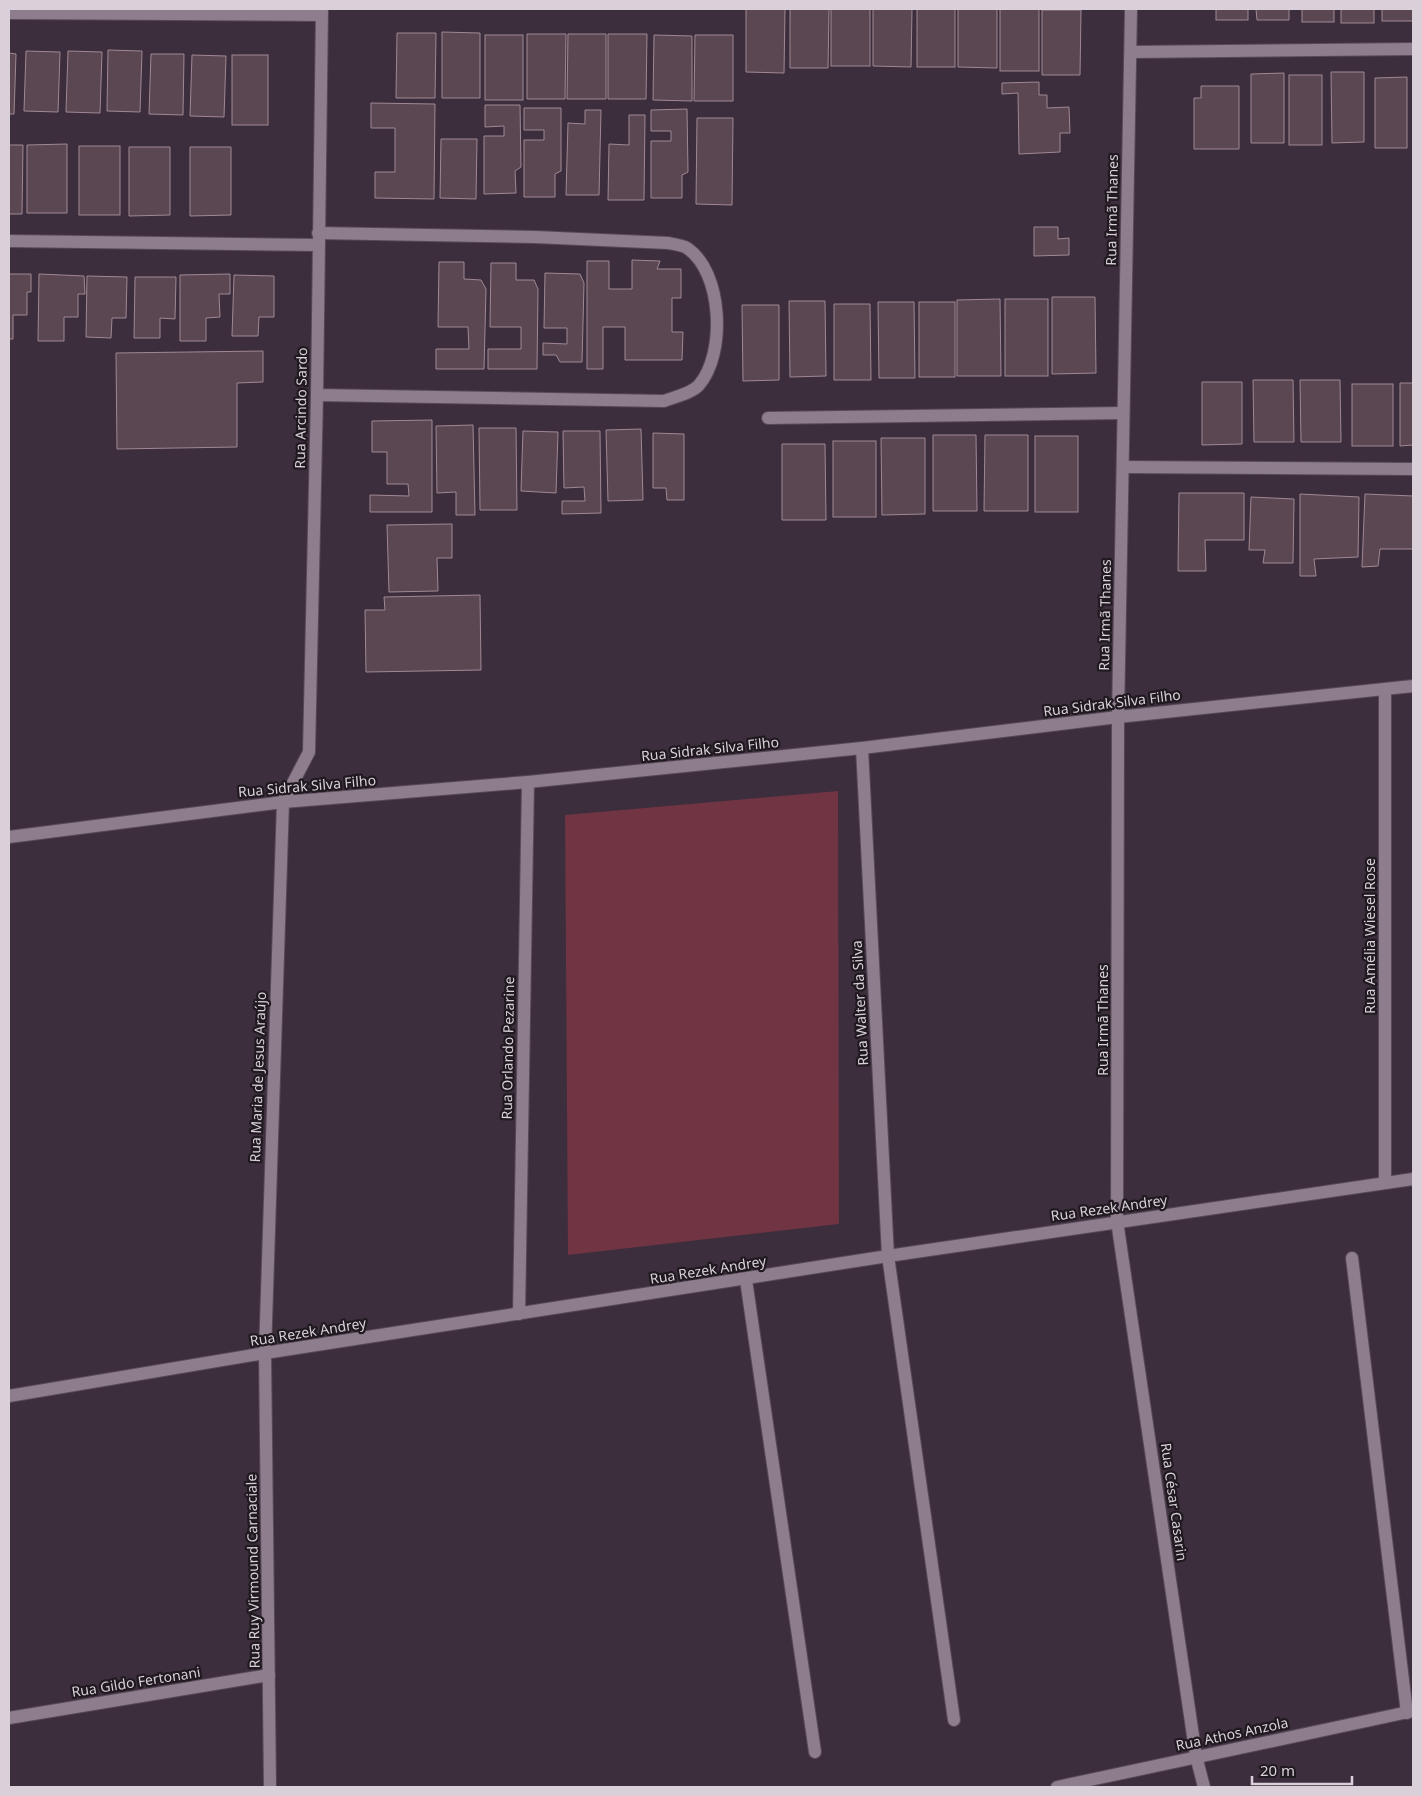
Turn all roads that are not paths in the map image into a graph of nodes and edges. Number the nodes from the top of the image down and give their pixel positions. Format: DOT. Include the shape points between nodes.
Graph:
graph roads {
  1 [pos="1131,9"];
  2 [pos="40,11"];
  3 [pos="322,12"];
  4 [pos="9,13"];
  5 [pos="1413,49"];
  6 [pos="1131,52"];
  7 [pos="318,239"];
  8 [pos="9,241"];
  9 [pos="317,394"];
  10 [pos="1123,413"];
  11 [pos="768,418"];
  12 [pos="1123,467"];
  13 [pos="1413,469"];
  14 [pos="1413,686"];
  15 [pos="1385,689"];
  16 [pos="1118,717"];
  17 [pos="862,748"];
  18 [pos="528,782"];
  19 [pos="283,802"];
  20 [pos="9,837"];
  21 [pos="1413,1179"];
  22 [pos="1385,1183"];
  23 [pos="1117,1221"];
  24 [pos="888,1256"];
  25 [pos="1352,1258"];
  26 [pos="746,1280"];
  27 [pos="519,1314"];
  28 [pos="265,1353"];
  29 [pos="9,1396"];
  30 [pos="269,1675"];
  31 [pos="1410,1712"];
  32 [pos="9,1718"];
  33 [pos="954,1720"];
  34 [pos="815,1752"];
  35 [pos="1196,1756"];
  36 [pos="270,1787"];
  37 [pos="1058,1787"];
  38 [pos="1204,1787"];
  1 -- 6 [label="street, Rua Irmã Thanes"];
  2 -- 3 [label="street"];
  2 -- 4 [label="street"];
  3 -- 7 [label="street, Rua Arcindo Sardo"];
  5 -- 6 [label="street"];
  6 -- 10 [label="street, Rua Irmã Thanes"];
  7 -- 8 [label="street"];
  7 -- 9 [label="street, Rua Arcindo Sardo"];
  7 -- 9 [label="street" via="535,237 668,243 686,248 704,267 716,302 715,344 708,370 698,386 664,401"];
  9 -- 19 [label="street, Rua Arcindo Sardo" via="309,752"];
  10 -- 11 [label="street"];
  10 -- 12 [label="street, Rua Irmã Thanes"];
  12 -- 13 [label="street"];
  12 -- 16 [label="street, Rua Irmã Thanes"];
  14 -- 15 [label="street, Rua Sidrak Silva Filho"];
  15 -- 16 [label="street, Rua Sidrak Silva Filho"];
  15 -- 22 [label="street, Rua Amélia Wiesel Rose"];
  16 -- 17 [label="street, Rua Sidrak Silva Filho"];
  16 -- 23 [label="street, Rua Irmã Thanes"];
  17 -- 18 [label="street, Rua Sidrak Silva Filho"];
  17 -- 24 [label="street, Rua Walter da Silva"];
  18 -- 19 [label="street, Rua Sidrak Silva Filho"];
  18 -- 27 [label="street, Rua Orlando Pezarine"];
  19 -- 20 [label="street, Rua Sidrak Silva Filho"];
  19 -- 28 [label="street, Rua Maria de Jesus Araújo"];
  21 -- 22 [label="street, Rua Rezek Andrey"];
  22 -- 23 [label="street, Rua Rezek Andrey"];
  23 -- 24 [label="street, Rua Rezek Andrey"];
  23 -- 35 [label="street, Rua César Casarin"];
  24 -- 26 [label="street, Rua Rezek Andrey"];
  24 -- 33 [label="street, Rua Walter da Silva"];
  25 -- 31 [label="street"];
  26 -- 27 [label="street, Rua Rezek Andrey"];
  26 -- 34 [label="street"];
  27 -- 28 [label="street, Rua Rezek Andrey"];
  28 -- 29 [label="street, Rua Rezek Andrey"];
  28 -- 30 [label="street, Rua Ruy Virmound Carnaciale"];
  30 -- 32 [label="street, Rua Gildo Fertonani"];
  30 -- 36 [label="street, Rua Ruy Virmound Carnaciale"];
  31 -- 35 [label="street, Rua Athos Anzola"];
  35 -- 37 [label="street, Rua Athos Anzola"];
  35 -- 38 [label="street, Rua César Casarin"];
}
